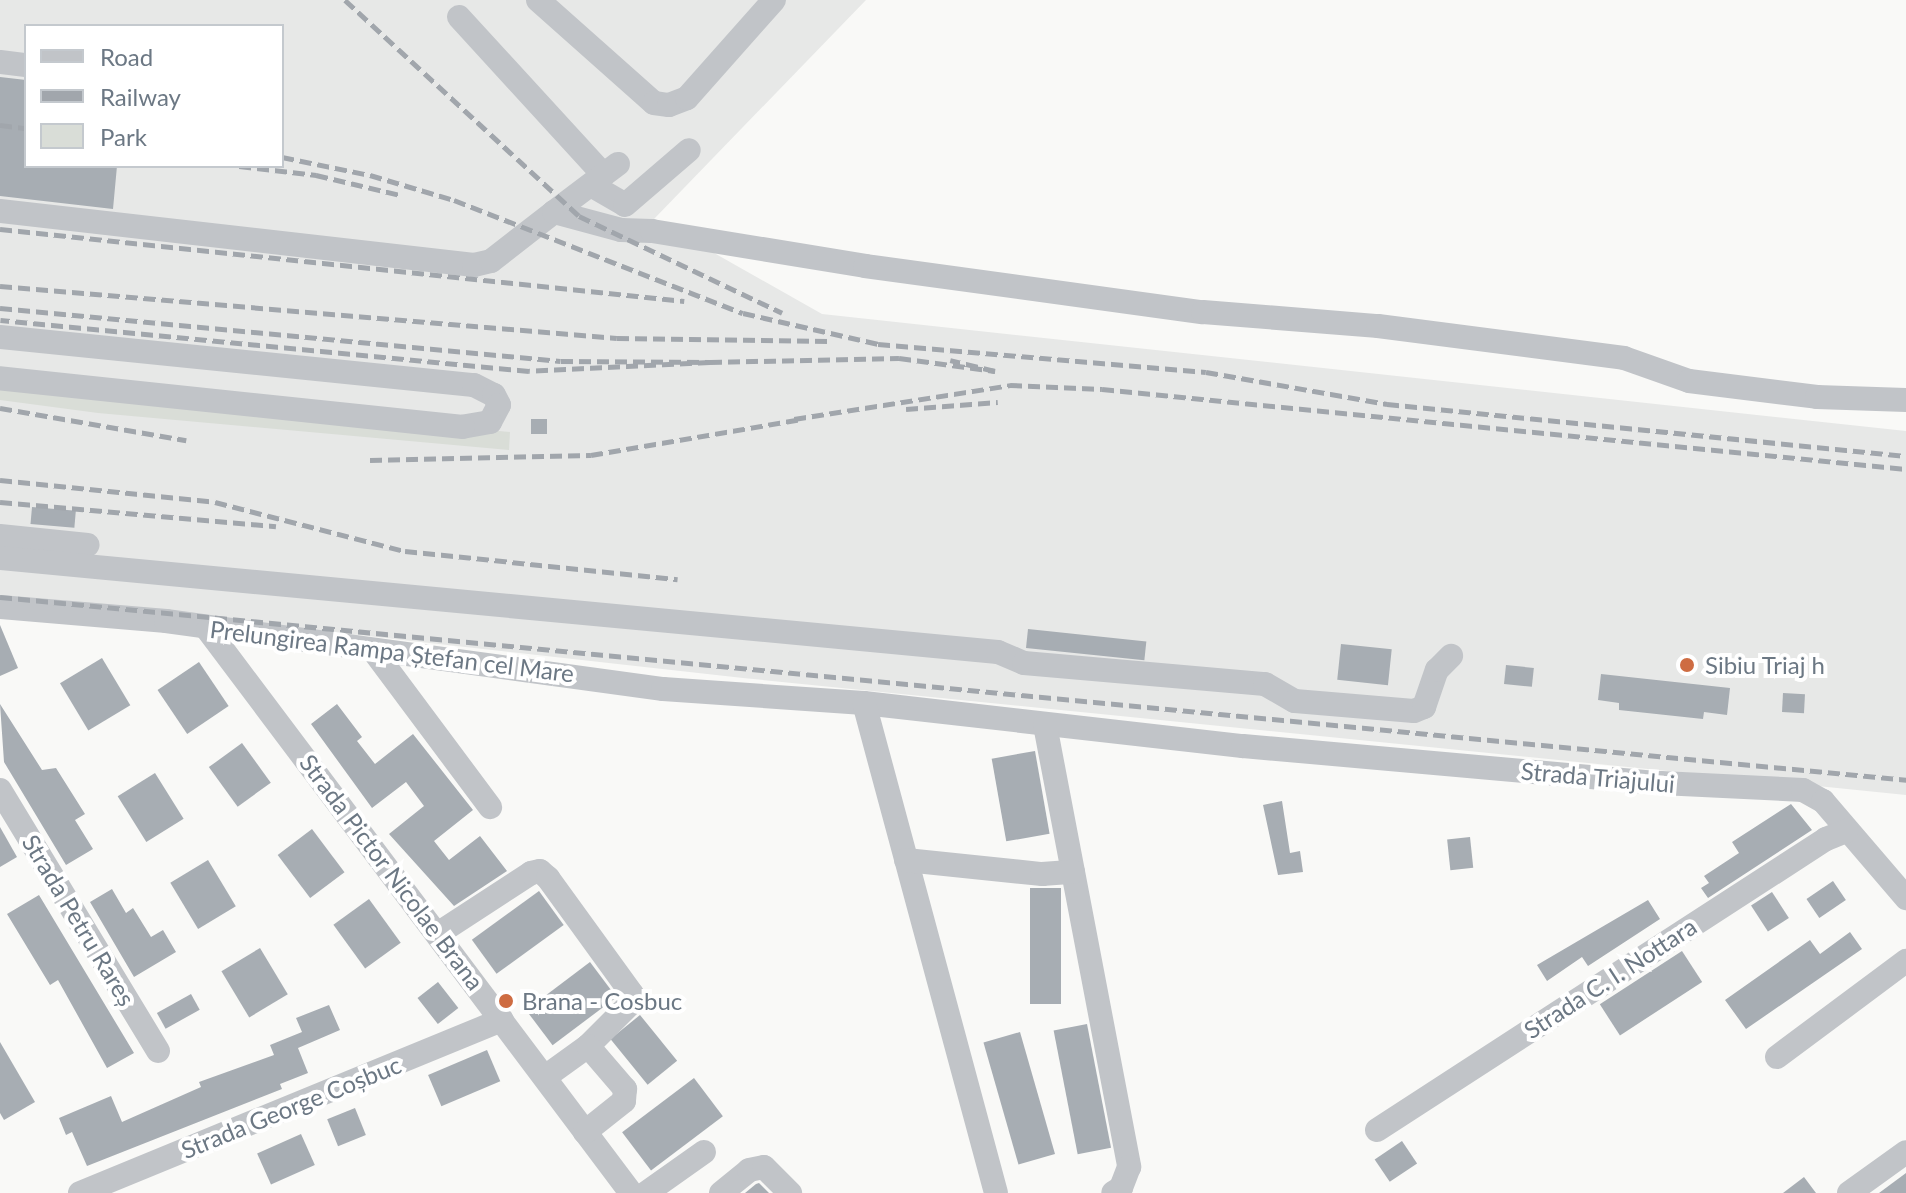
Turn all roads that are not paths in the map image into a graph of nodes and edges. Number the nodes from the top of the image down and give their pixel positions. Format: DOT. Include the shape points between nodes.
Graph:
graph roads {
  1 [pos="538,0"];
  2 [pos="774,0"];
  3 [pos="459,17"];
  4 [pos="0,62"];
  5 [pos="24,65"];
  6 [pos="689,150"];
  7 [pos="604,175"];
  8 [pos="0,211"];
  9 [pos="554,212"];
  10 [pos="0,337"];
  11 [pos="0,378"];
  12 [pos="1906,400"];
  13 [pos="0,536"];
  14 [pos="88,545"];
  15 [pos="0,558"];
  16 [pos="0,607"];
  17 [pos="208,630"];
  18 [pos="373,650"];
  19 [pos="1451,656"];
  20 [pos="864,703"];
  21 [pos="1045,725"];
  22 [pos="0,790"];
  23 [pos="490,807"];
  24 [pos="1846,831"];
  25 [pos="906,860"];
  26 [pos="1073,872"];
  27 [pos="1906,898"];
  28 [pos="439,933"];
  29 [pos="1906,961"];
  30 [pos="502,1020"];
  31 [pos="588,1046"];
  32 [pos="158,1051"];
  33 [pos="1777,1057"];
  34 [pos="545,1077"];
  35 [pos="1377,1130"];
  36 [pos="585,1132"];
  37 [pos="704,1152"];
  38 [pos="1906,1152"];
  39 [pos="80,1193"];
  40 [pos="631,1193"];
  41 [pos="646,1193"];
  42 [pos="721,1193"];
  43 [pos="790,1193"];
  44 [pos="996,1193"];
  45 [pos="1113,1193"];
  46 [pos="1849,1193"];
  1 -- 2 [label="street" via="654,103 669,105 687,98"];
  3 -- 7 [label="street"];
  4 -- 5 [label="street"];
  6 -- 7 [label="street" via="625,205"];
  7 -- 9 [label="street"];
  8 -- 9 [label="street" via="474,265 491,261"];
  9 -- 12 [label="street" via="621,230 865,266 1203,312 1378,326 1624,358 1689,381 1817,397"];
  10 -- 11 [label="street" via="474,385 494,395 499,405 490,422 463,427"];
  13 -- 14 [label="street"];
  15 -- 19 [label="street" via="998,652 1024,663 1265,684 1295,701 1414,711 1424,707 1437,670"];
  16 -- 17 [label="street, Prelungirea Rampa Ștefan cel Mare" via="166,621"];
  17 -- 18 [label="street, Prelungirea Rampa Ștefan cel Mare"];
  17 -- 28 [label="street, Strada Pictor Nicolae Brana"];
  18 -- 20 [label="street, Prelungirea Rampa Ștefan cel Mare" via="663,689"];
  18 -- 23 [label="street"];
  20 -- 21 [label="street, Prelungirea Rampa Ștefan cel Mare"];
  20 -- 25 [label="street"];
  21 -- 24 [label="street, Strada Triajului" via="1661,783 1803,790 1823,801"];
  21 -- 26 [label="street"];
  22 -- 32 [label="street, Strada Petru Rareș"];
  24 -- 27 [label="street, Strada Triajului"];
  24 -- 35 [label="street, Strada C. I. Nottara" via="1826,839"];
  25 -- 26 [label="street" via="1042,874"];
  25 -- 44 [label="street"];
  26 -- 45 [label="street" via="1129,1167 1121,1188"];
  28 -- 30 [label="street, Strada Pictor Nicolae Brana"];
  28 -- 31 [label="street" via="540,871 632,994 629,1005"];
  29 -- 33 [label="street"];
  30 -- 34 [label="street, Strada Pictor Nicolae Brana"];
  30 -- 39 [label="street, Strada George Coșbuc"];
  31 -- 34 [label="street"];
  31 -- 36 [label="street" via="626,1095"];
  34 -- 36 [label="street, Strada Pictor Nicolae Brana"];
  36 -- 40 [label="street, Strada Pictor Nicolae Brana"];
  37 -- 41 [label="street"];
  38 -- 46 [label="street"];
  42 -- 43 [label="street" via="749,1170 764,1167"];
}
